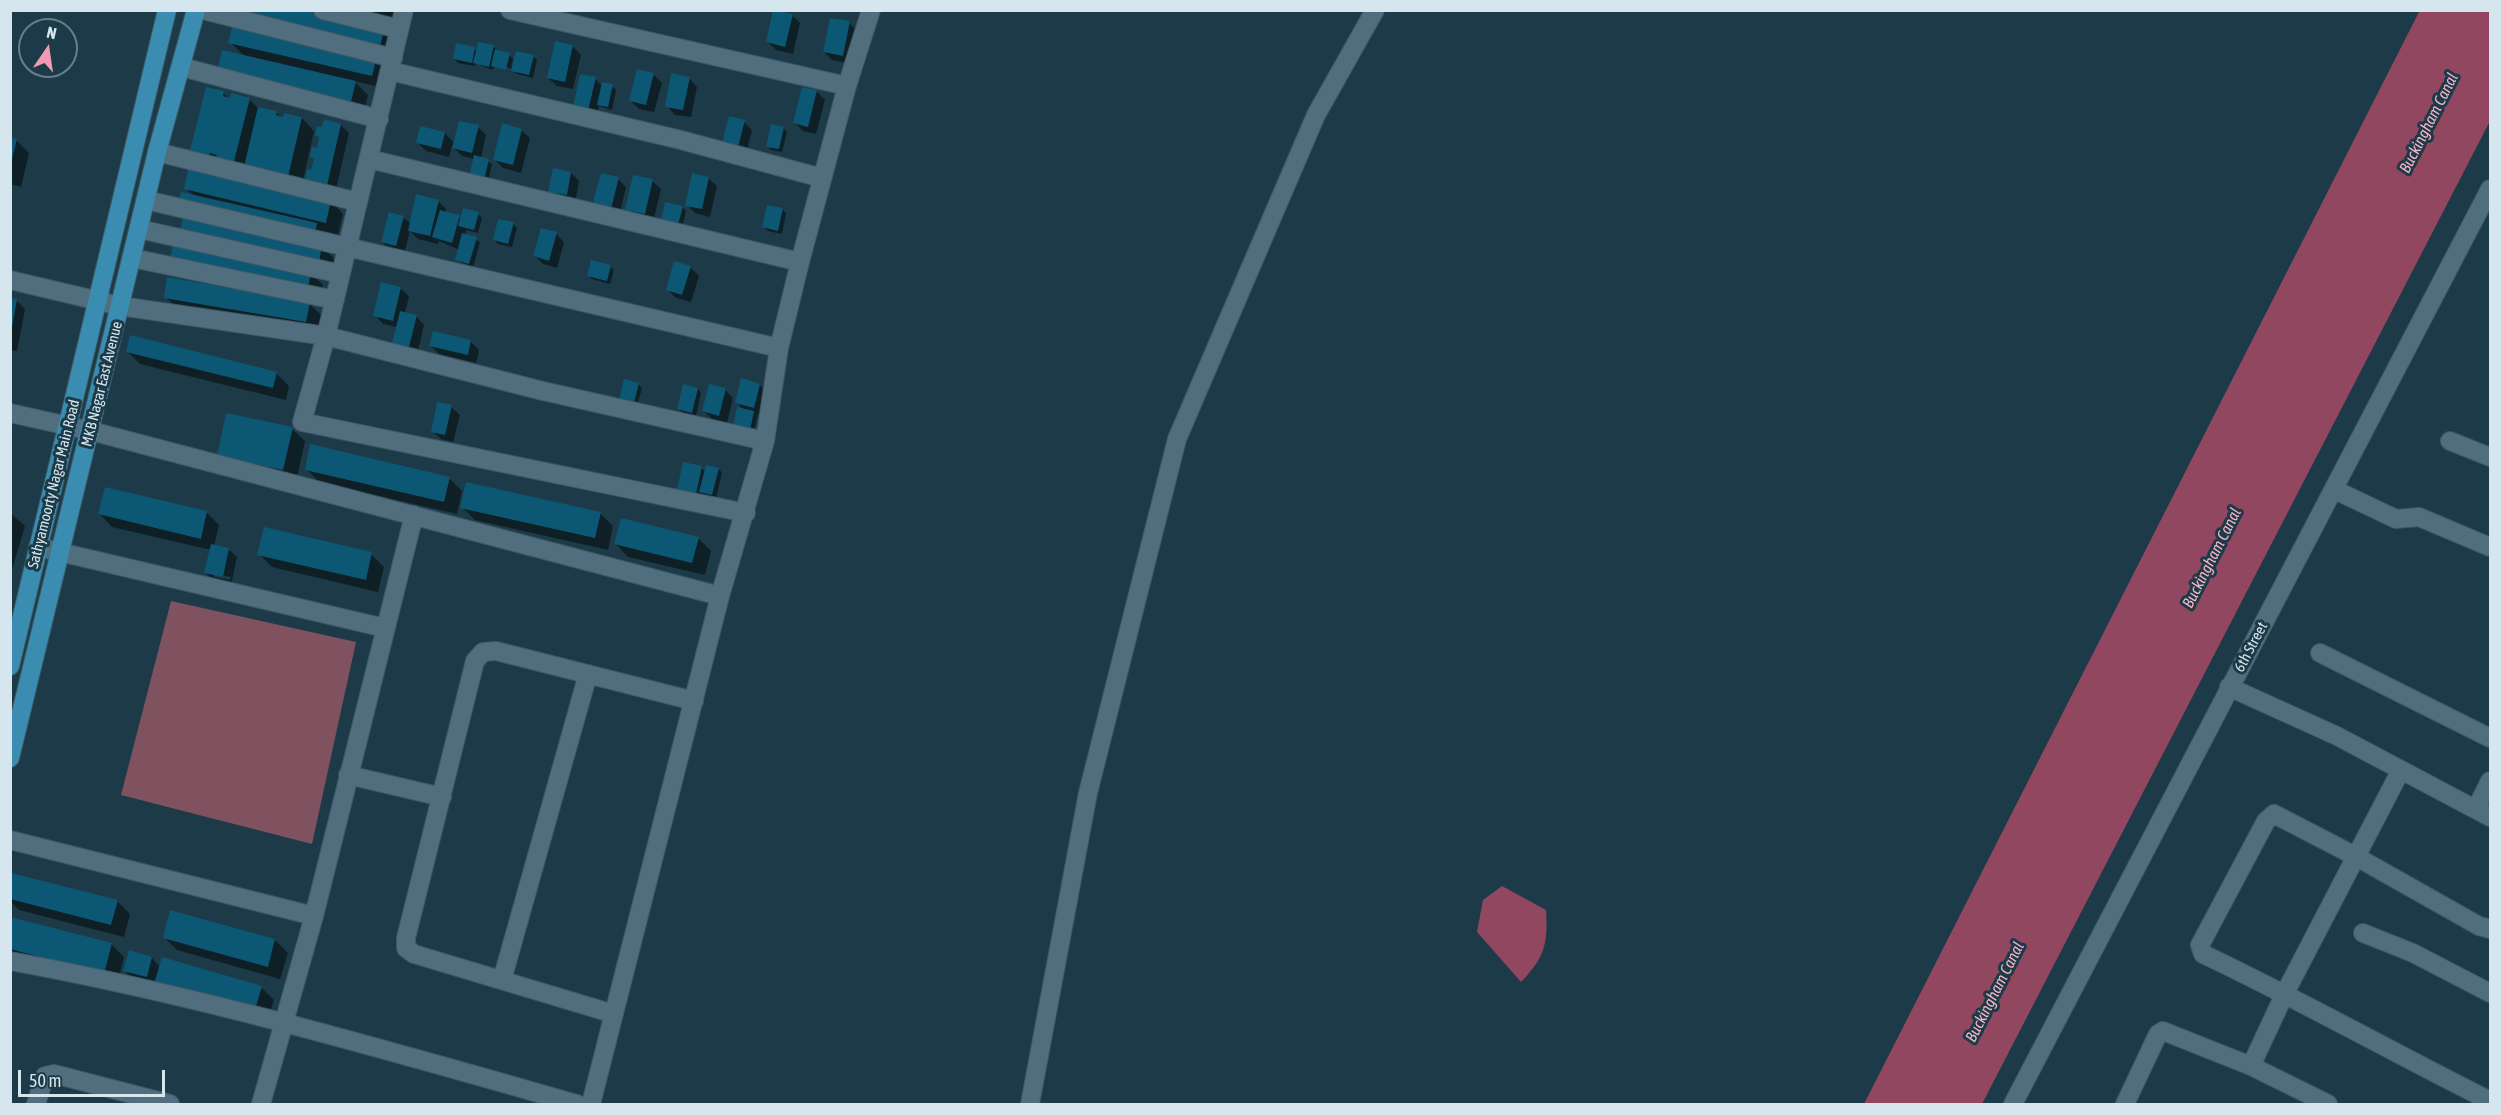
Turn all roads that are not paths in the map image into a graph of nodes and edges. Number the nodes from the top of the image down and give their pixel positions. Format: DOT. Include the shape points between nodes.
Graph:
graph roads {
  1 [pos="167,10"];
  2 [pos="196,10"];
  3 [pos="203,10"];
  4 [pos="323,10"];
  5 [pos="404,10"];
  6 [pos="510,10"];
  7 [pos="871,10"];
  8 [pos="1375,10"];
  9 [pos="399,29"];
  10 [pos="392,64"];
  11 [pos="182,67"];
  12 [pos="847,86"];
  13 [pos="379,119"];
  14 [pos="157,152"];
  15 [pos="369,159"];
  16 [pos="822,178"];
  17 [pos="2490,189"];
  18 [pos="146,200"];
  19 [pos="358,202"];
  20 [pos="139,229"];
  21 [pos="348,246"];
  22 [pos="132,258"];
  23 [pos="800,262"];
  24 [pos="341,274"];
  25 [pos="10,280"];
  26 [pos="335,300"];
  27 [pos="98,302"];
  28 [pos="120,306"];
  29 [pos="326,336"];
  30 [pos="779,348"];
  31 [pos="10,413"];
  32 [pos="68,426"];
  33 [pos="91,431"];
  34 [pos="765,441"];
  35 [pos="2450,441"];
  36 [pos="2490,457"];
  37 [pos="2335,490"];
  38 [pos="746,513"];
  39 [pos="414,515"];
  40 [pos="38,547"];
  41 [pos="2490,547"];
  42 [pos="58,553"];
  43 [pos="720,596"];
  44 [pos="385,628"];
  45 [pos="2319,653"];
  46 [pos="11,660"];
  47 [pos="588,674"];
  48 [pos="2229,687"];
  49 [pos="694,701"];
  50 [pos="2490,738"];
  51 [pos="10,758"];
  52 [pos="2401,770"];
  53 [pos="348,775"];
  54 [pos="2490,781"];
  55 [pos="442,797"];
  56 [pos="2483,813"];
  57 [pos="10,840"];
  58 [pos="2355,856"];
  59 [pos="314,916"];
  60 [pos="2490,929"];
  61 [pos="2362,933"];
  62 [pos="10,961"];
  63 [pos="502,980"];
  64 [pos="2285,993"];
  65 [pos="2490,993"];
  66 [pos="614,1014"];
  67 [pos="282,1024"];
  68 [pos="2251,1066"];
  69 [pos="2490,1101"];
  70 [pos="36,1104"];
  71 [pos="170,1104"];
  72 [pos="261,1104"];
  73 [pos="577,1104"];
  74 [pos="591,1104"];
  75 [pos="1030,1104"];
  76 [pos="2013,1104"];
  77 [pos="2127,1104"];
  78 [pos="2328,1104"];
  1 -- 27 [label="main road, MKB Nagar East Avenue"];
  2 -- 11 [label="main road, MKB Nagar East Avenue"];
  3 -- 10 [label="street"];
  4 -- 9 [label="street"];
  5 -- 9 [label="street"];
  6 -- 12 [label="street"];
  7 -- 12 [label="street"];
  8 -- 75 [label="street" via="1316,115 1177,439 1088,794"];
  9 -- 10 [label="street"];
  10 -- 13 [label="street"];
  10 -- 16 [label="street"];
  11 -- 13 [label="street"];
  11 -- 14 [label="main road, MKB Nagar East Avenue"];
  12 -- 16 [label="street"];
  13 -- 15 [label="street"];
  14 -- 18 [label="main road, MKB Nagar East Avenue"];
  14 -- 19 [label="street"];
  15 -- 19 [label="street"];
  15 -- 23 [label="street"];
  16 -- 23 [label="street"];
  17 -- 37 [label="street, 6th Street"];
  18 -- 20 [label="main road, MKB Nagar East Avenue"];
  18 -- 21 [label="street"];
  19 -- 21 [label="street"];
  20 -- 22 [label="main road, MKB Nagar East Avenue"];
  20 -- 24 [label="street"];
  21 -- 24 [label="street"];
  21 -- 30 [label="street"];
  22 -- 26 [label="street"];
  22 -- 28 [label="main road, MKB Nagar East Avenue"];
  23 -- 30 [label="street"];
  24 -- 26 [label="street"];
  25 -- 27 [label="street"];
  26 -- 29 [label="street"];
  27 -- 28 [label="street"];
  27 -- 32 [label="main road, Sathyamoorty Nagar Main Road"];
  28 -- 29 [label="street"];
  28 -- 33 [label="main road, MKB Nagar East Avenue"];
  29 -- 34 [label="street" via="543,392"];
  29 -- 38 [label="street" via="302,422"];
  30 -- 34 [label="street"];
  31 -- 32 [label="street"];
  32 -- 33 [label="street"];
  32 -- 40 [label="main road, Sathyamoorty Nagar Main Road"];
  33 -- 39 [label="street"];
  33 -- 42 [label="main road, MKB Nagar East Avenue"];
  34 -- 38 [label="street"];
  35 -- 36 [label="street"];
  37 -- 41 [label="street" via="2396,519 2419,517"];
  37 -- 48 [label="street, 6th Street"];
  38 -- 43 [label="street"];
  39 -- 43 [label="street"];
  39 -- 44 [label="street"];
  40 -- 42 [label="street"];
  40 -- 46 [label="main road, Sathyamoorty Nagar Main Road"];
  42 -- 44 [label="street"];
  42 -- 51 [label="main road, MKB Nagar East Avenue"];
  43 -- 49 [label="street"];
  44 -- 53 [label="street"];
  45 -- 50 [label="street"];
  47 -- 49 [label="street"];
  47 -- 55 [label="street" via="496,651 483,652 475,661"];
  47 -- 63 [label="street"];
  48 -- 52 [label="street"];
  48 -- 76 [label="street, 6th Street"];
  49 -- 66 [label="street"];
  52 -- 56 [label="street"];
  52 -- 58 [label="street"];
  53 -- 55 [label="street"];
  53 -- 59 [label="street"];
  54 -- 56 [label="street"];
  55 -- 63 [label="street" via="406,948 414,954"];
  57 -- 59 [label="street"];
  58 -- 60 [label="street"];
  58 -- 64 [label="street"];
  58 -- 64 [label="street" via="2271,814 2200,945 2203,954"];
  59 -- 67 [label="street"];
  61 -- 65 [label="street" via="2413,953"];
  62 -- 67 [label="street" via="78,973"];
  63 -- 66 [label="street"];
  64 -- 68 [label="street"];
  64 -- 69 [label="street"];
  66 -- 74 [label="street"];
  67 -- 72 [label="street"];
  67 -- 73 [label="street"];
  68 -- 77 [label="street" via="2160,1032"];
  68 -- 78 [label="street"];
  70 -- 71 [label="street" via="45,1076 54,1074"];
}
